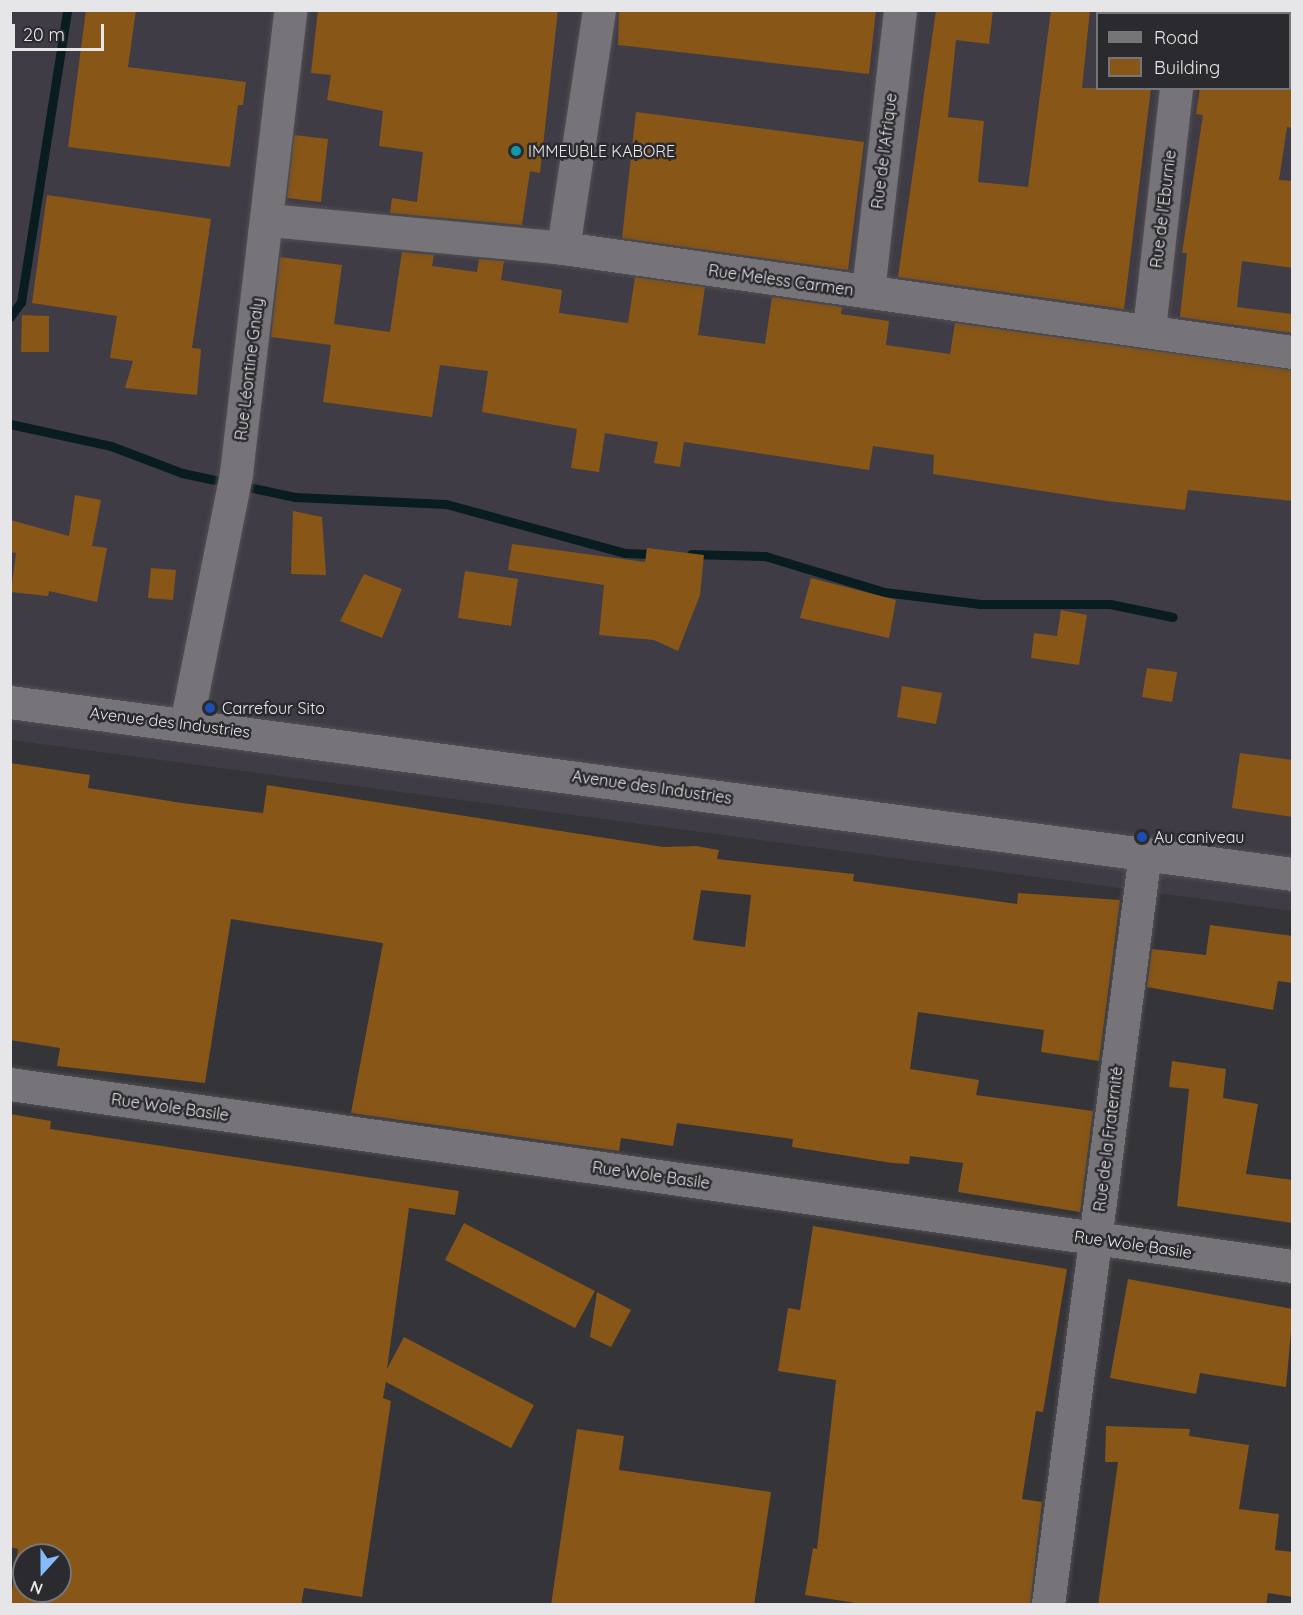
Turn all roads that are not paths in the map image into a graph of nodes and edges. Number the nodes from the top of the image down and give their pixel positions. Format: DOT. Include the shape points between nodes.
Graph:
graph roads {
  1 [pos="290,10"];
  2 [pos="598,10"];
  3 [pos="900,10"];
  4 [pos="1176,90"];
  5 [pos="268,220"];
  6 [pos="563,249"];
  7 [pos="868,291"];
  8 [pos="1149,329"];
  9 [pos="1293,352"];
  10 [pos="10,702"];
  11 [pos="186,724"];
  12 [pos="1145,853"];
  13 [pos="1293,874"];
  14 [pos="10,1084"];
  15 [pos="1095,1238"];
  16 [pos="1293,1266"];
  17 [pos="1048,1605"];
  1 -- 5 [label="street, Rue Léontine Gnaly"];
  2 -- 6 [label="street"];
  3 -- 7 [label="street, Rue de l'Afrique"];
  4 -- 8 [label="street, Rue de l'Eburnie"];
  5 -- 6 [label="street, Rue Meless Carmen"];
  5 -- 11 [label="street, Rue Léontine Gnaly" via="236,473"];
  6 -- 7 [label="street, Rue Meless Carmen"];
  7 -- 8 [label="street, Rue Meless Carmen"];
  8 -- 9 [label="street, Rue Meless Carmen"];
  10 -- 11 [label="street, Avenue des Industries"];
  11 -- 12 [label="street, Avenue des Industries"];
  12 -- 13 [label="street, Avenue des Industries"];
  12 -- 15 [label="street, Rue de la Fraternité"];
  14 -- 15 [label="street, Rue Wole Basile"];
  15 -- 16 [label="street, Rue Wole Basile"];
  15 -- 17 [label="street, Rue de la Fraternité"];
}
